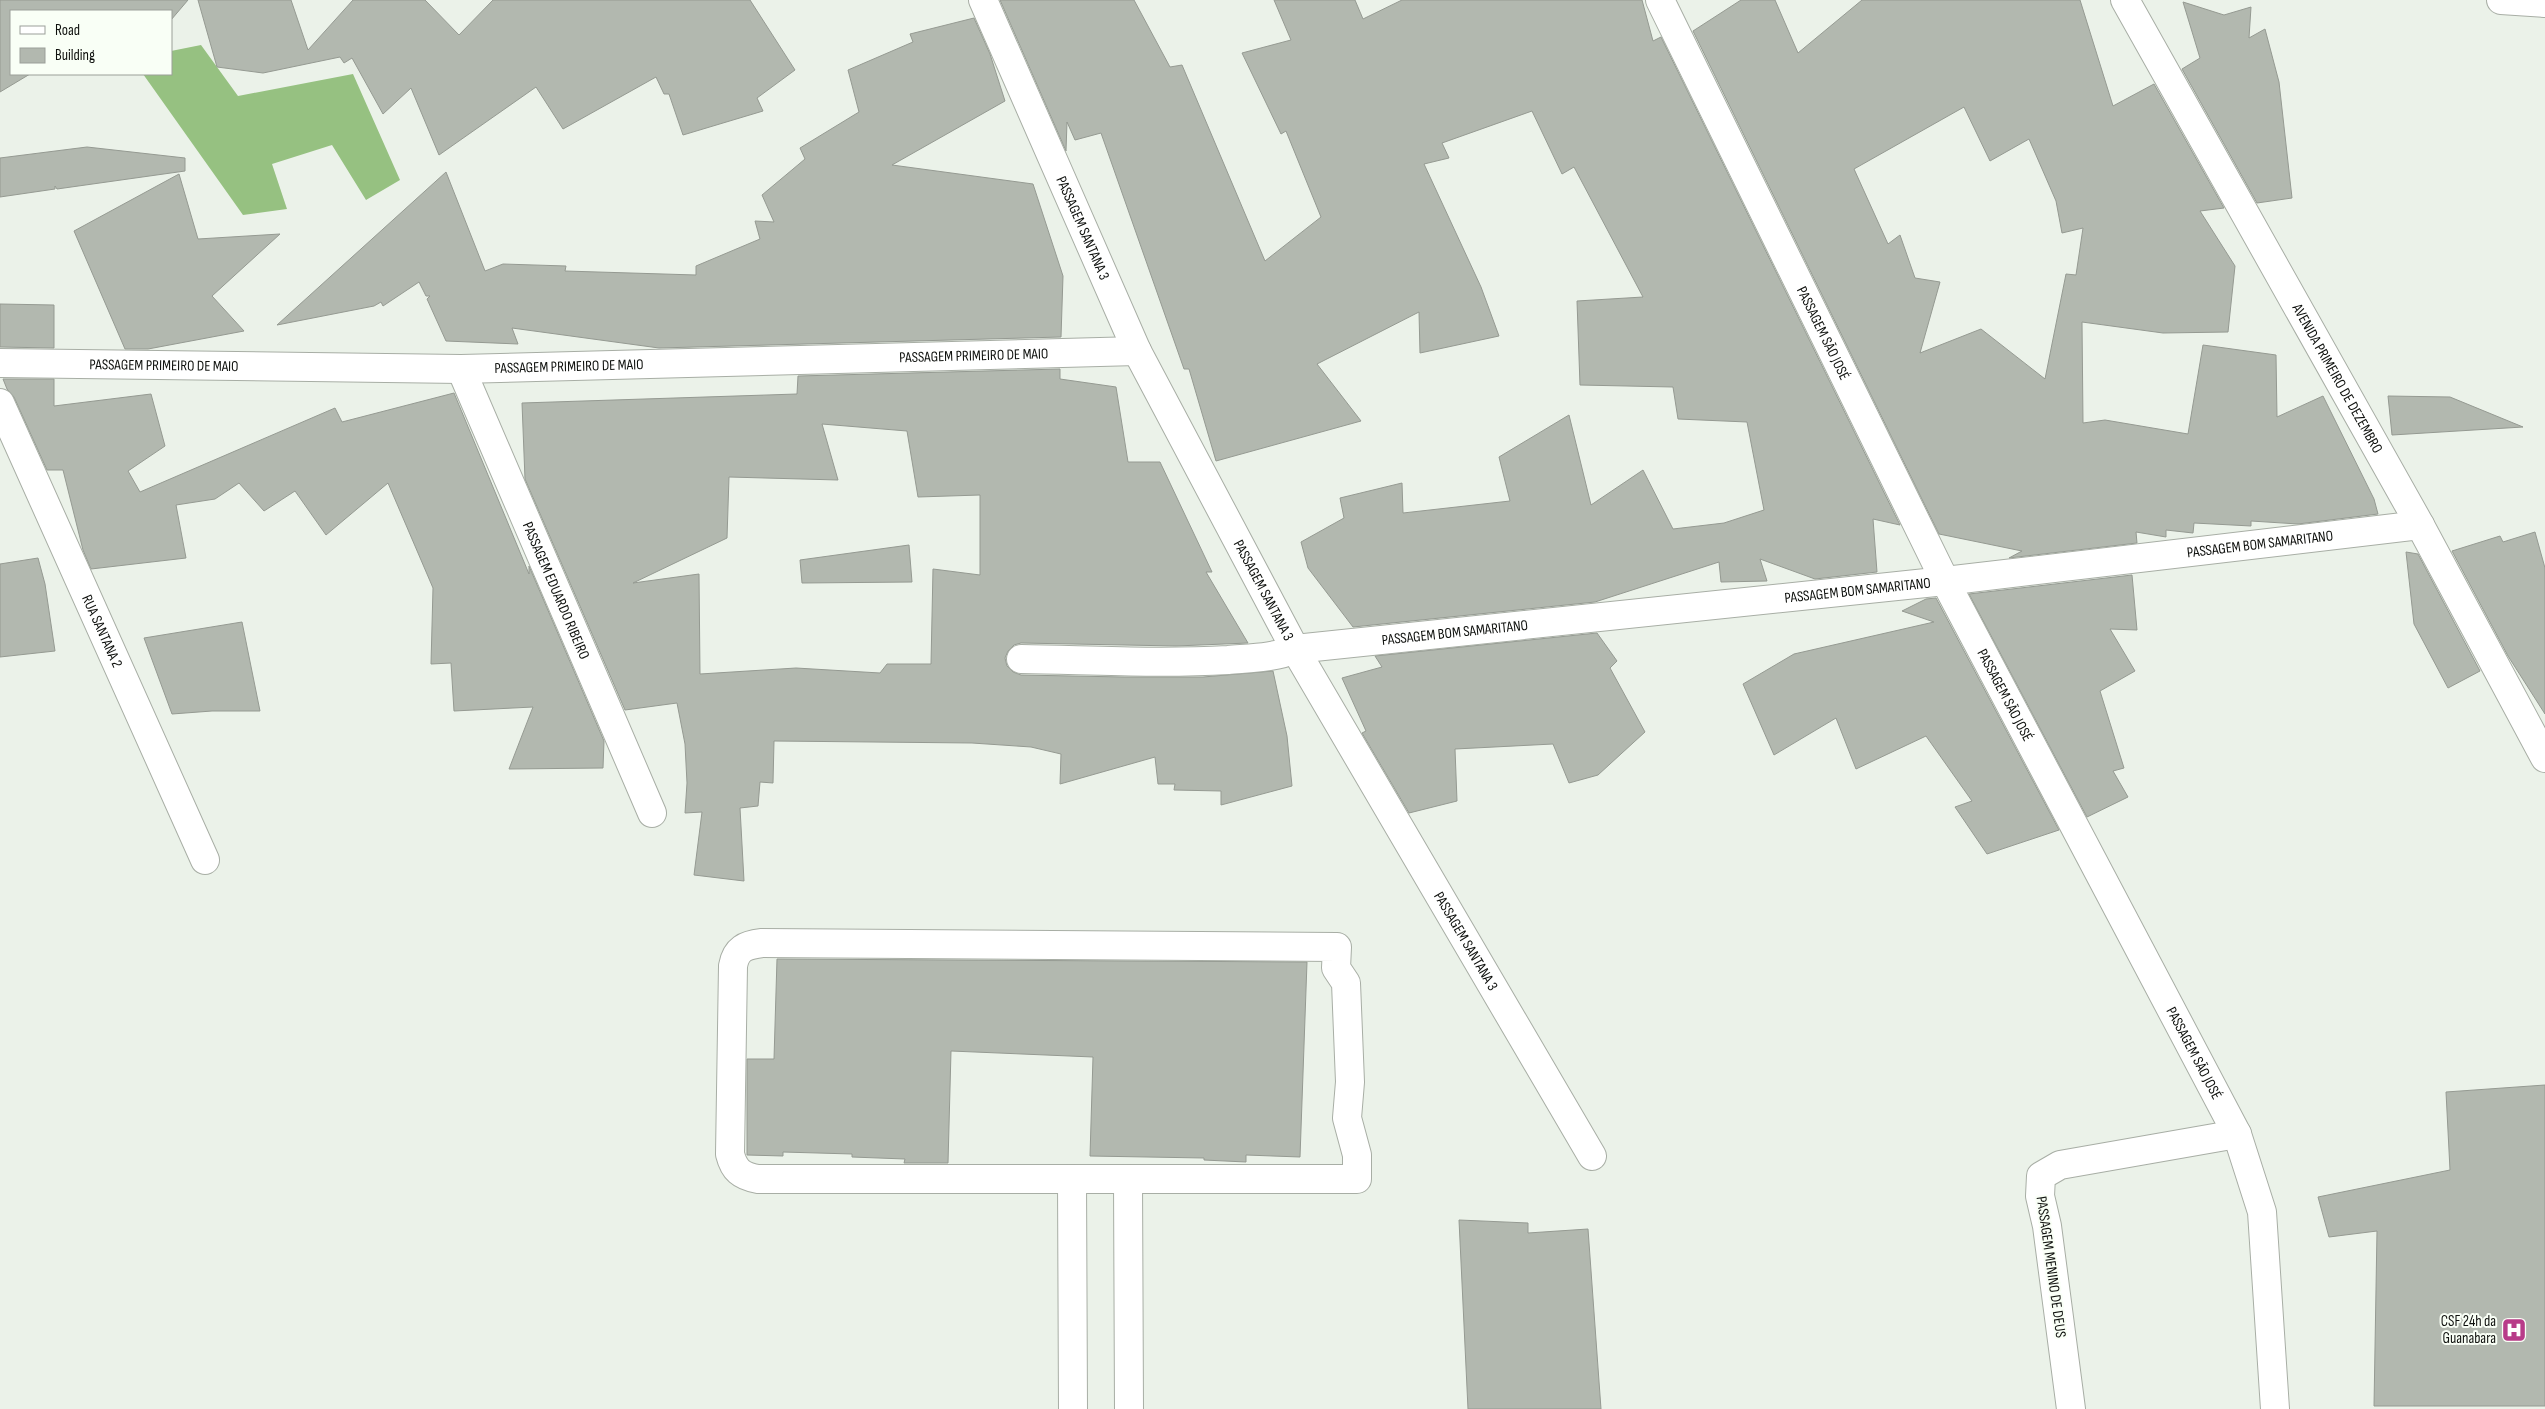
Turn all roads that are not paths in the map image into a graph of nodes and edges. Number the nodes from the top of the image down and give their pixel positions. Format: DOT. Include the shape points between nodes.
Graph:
graph roads {
  1 [pos="983,0"];
  2 [pos="1660,0"];
  3 [pos="2125,0"];
  4 [pos="2501,0"];
  5 [pos="2545,3"];
  6 [pos="1137,351"];
  7 [pos="0,364"];
  8 [pos="461,369"];
  9 [pos="0,403"];
  10 [pos="2420,525"];
  11 [pos="1945,581"];
  12 [pos="1295,649"];
  13 [pos="1022,659"];
  14 [pos="2545,758"];
  15 [pos="652,813"];
  16 [pos="205,860"];
  17 [pos="2237,1134"];
  18 [pos="1592,1156"];
  19 [pos="1072,1179"];
  20 [pos="1128,1180"];
  21 [pos="1073,1409"];
  22 [pos="1129,1409"];
  23 [pos="2071,1409"];
  24 [pos="2275,1409"];
  1 -- 6 [label="street, PASSAGEM SANTANA 3"];
  2 -- 11 [label="street, PASSAGEM SÃO JOSÉ"];
  3 -- 10 [label="street, AVENIDA PRIMEIRO DE DEZEMBRO"];
  4 -- 5 [label="street"];
  6 -- 8 [label="street, PASSAGEM PRIMEIRO DE MAIO"];
  6 -- 12 [label="street, PASSAGEM SANTANA 3"];
  7 -- 8 [label="street, PASSAGEM PRIMEIRO DE MAIO"];
  8 -- 15 [label="street, PASSAGEM EDUARDO RIBEIRO"];
  9 -- 16 [label="street, RUA SANTANA 2"];
  10 -- 11 [label="street, PASSAGEM BOM SAMARITANO"];
  10 -- 14 [label="street, AVENIDA PRIMEIRO DE DEZEMBRO"];
  11 -- 12 [label="street, PASSAGEM BOM SAMARITANO"];
  11 -- 17 [label="street, PASSAGEM SÃO JOSÉ"];
  12 -- 13 [label="street, PASSAGEM BOM SAMARITANO" via="1286,654 1197,662"];
  12 -- 18 [label="street, PASSAGEM SANTANA 3"];
  17 -- 23 [label="street, PASSAGEM MENINO DE DEUS" via="2060,1165 2042,1176 2040,1196 2047,1226"];
  17 -- 24 [label="street, PASSAGEM SÃO JOSÉ" via="2262,1212"];
  19 -- 20 [label="street"];
  19 -- 20 [label="street" via="758,1179 737,1171 730,1154 735,956 747,944 762,943 1337,946 1336,968 1346,983 1350,1082 1347,1118 1357,1156 1357,1179"];
  19 -- 21 [label="street"];
  20 -- 22 [label="street"];
}
